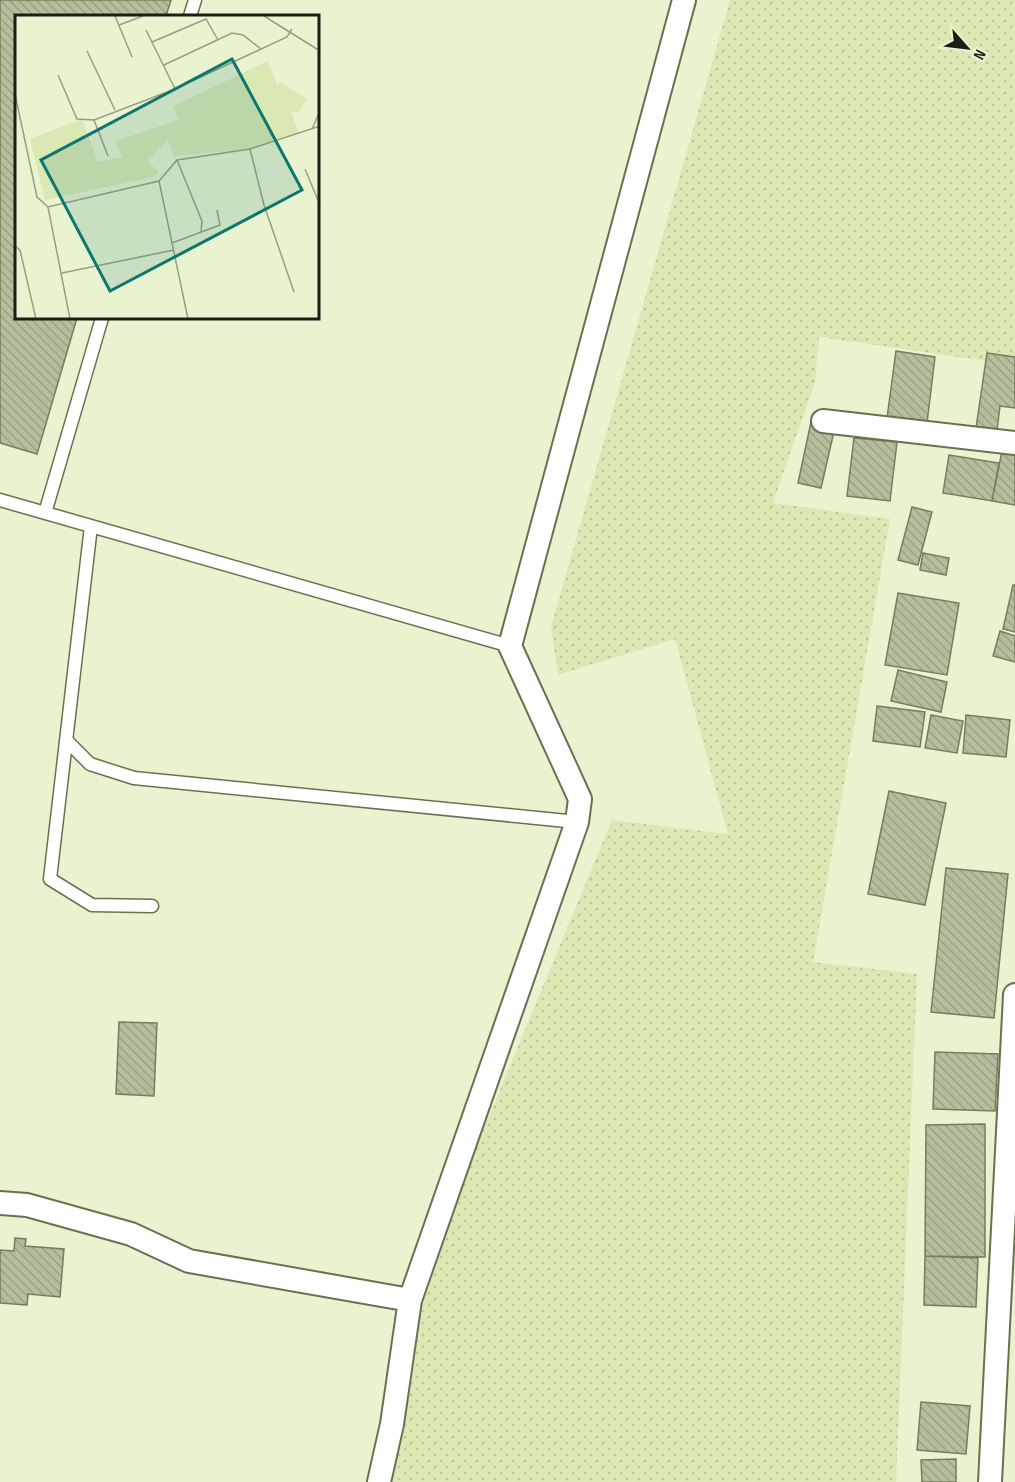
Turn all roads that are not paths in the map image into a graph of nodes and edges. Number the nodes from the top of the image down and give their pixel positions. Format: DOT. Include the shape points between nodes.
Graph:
graph roads {
  1 [pos="195,0"];
  2 [pos="684,0"];
  3 [pos="190,15"];
  4 [pos="101,320"];
  5 [pos="824,421"];
  6 [pos="1015,443"];
  7 [pos="0,500"];
  8 [pos="45,513"];
  9 [pos="91,526"];
  10 [pos="510,646"];
  11 [pos="66,740"];
  12 [pos="577,822"];
  13 [pos="152,906"];
  14 [pos="1015,995"];
  15 [pos="1014,1042"];
  16 [pos="0,1203"];
  17 [pos="410,1300"];
  18 [pos="379,1482"];
  19 [pos="990,1482"];
  1 -- 3 [label="lane"];
  2 -- 10 [label="street"];
  4 -- 8 [label="lane"];
  5 -- 6 [label="street"];
  7 -- 8 [label="lane"];
  8 -- 9 [label="lane"];
  9 -- 10 [label="lane"];
  9 -- 11 [label="lane"];
  10 -- 12 [label="street" via="580,799"];
  11 -- 12 [label="lane" via="90,764 134,778"];
  11 -- 13 [label="lane" via="50,879 92,905"];
  12 -- 17 [label="street"];
  14 -- 15 [label="street"];
  15 -- 19 [label="street"];
  16 -- 17 [label="street" via="27,1205 131,1234 189,1261"];
  17 -- 18 [label="street" via="392,1424"];
}
